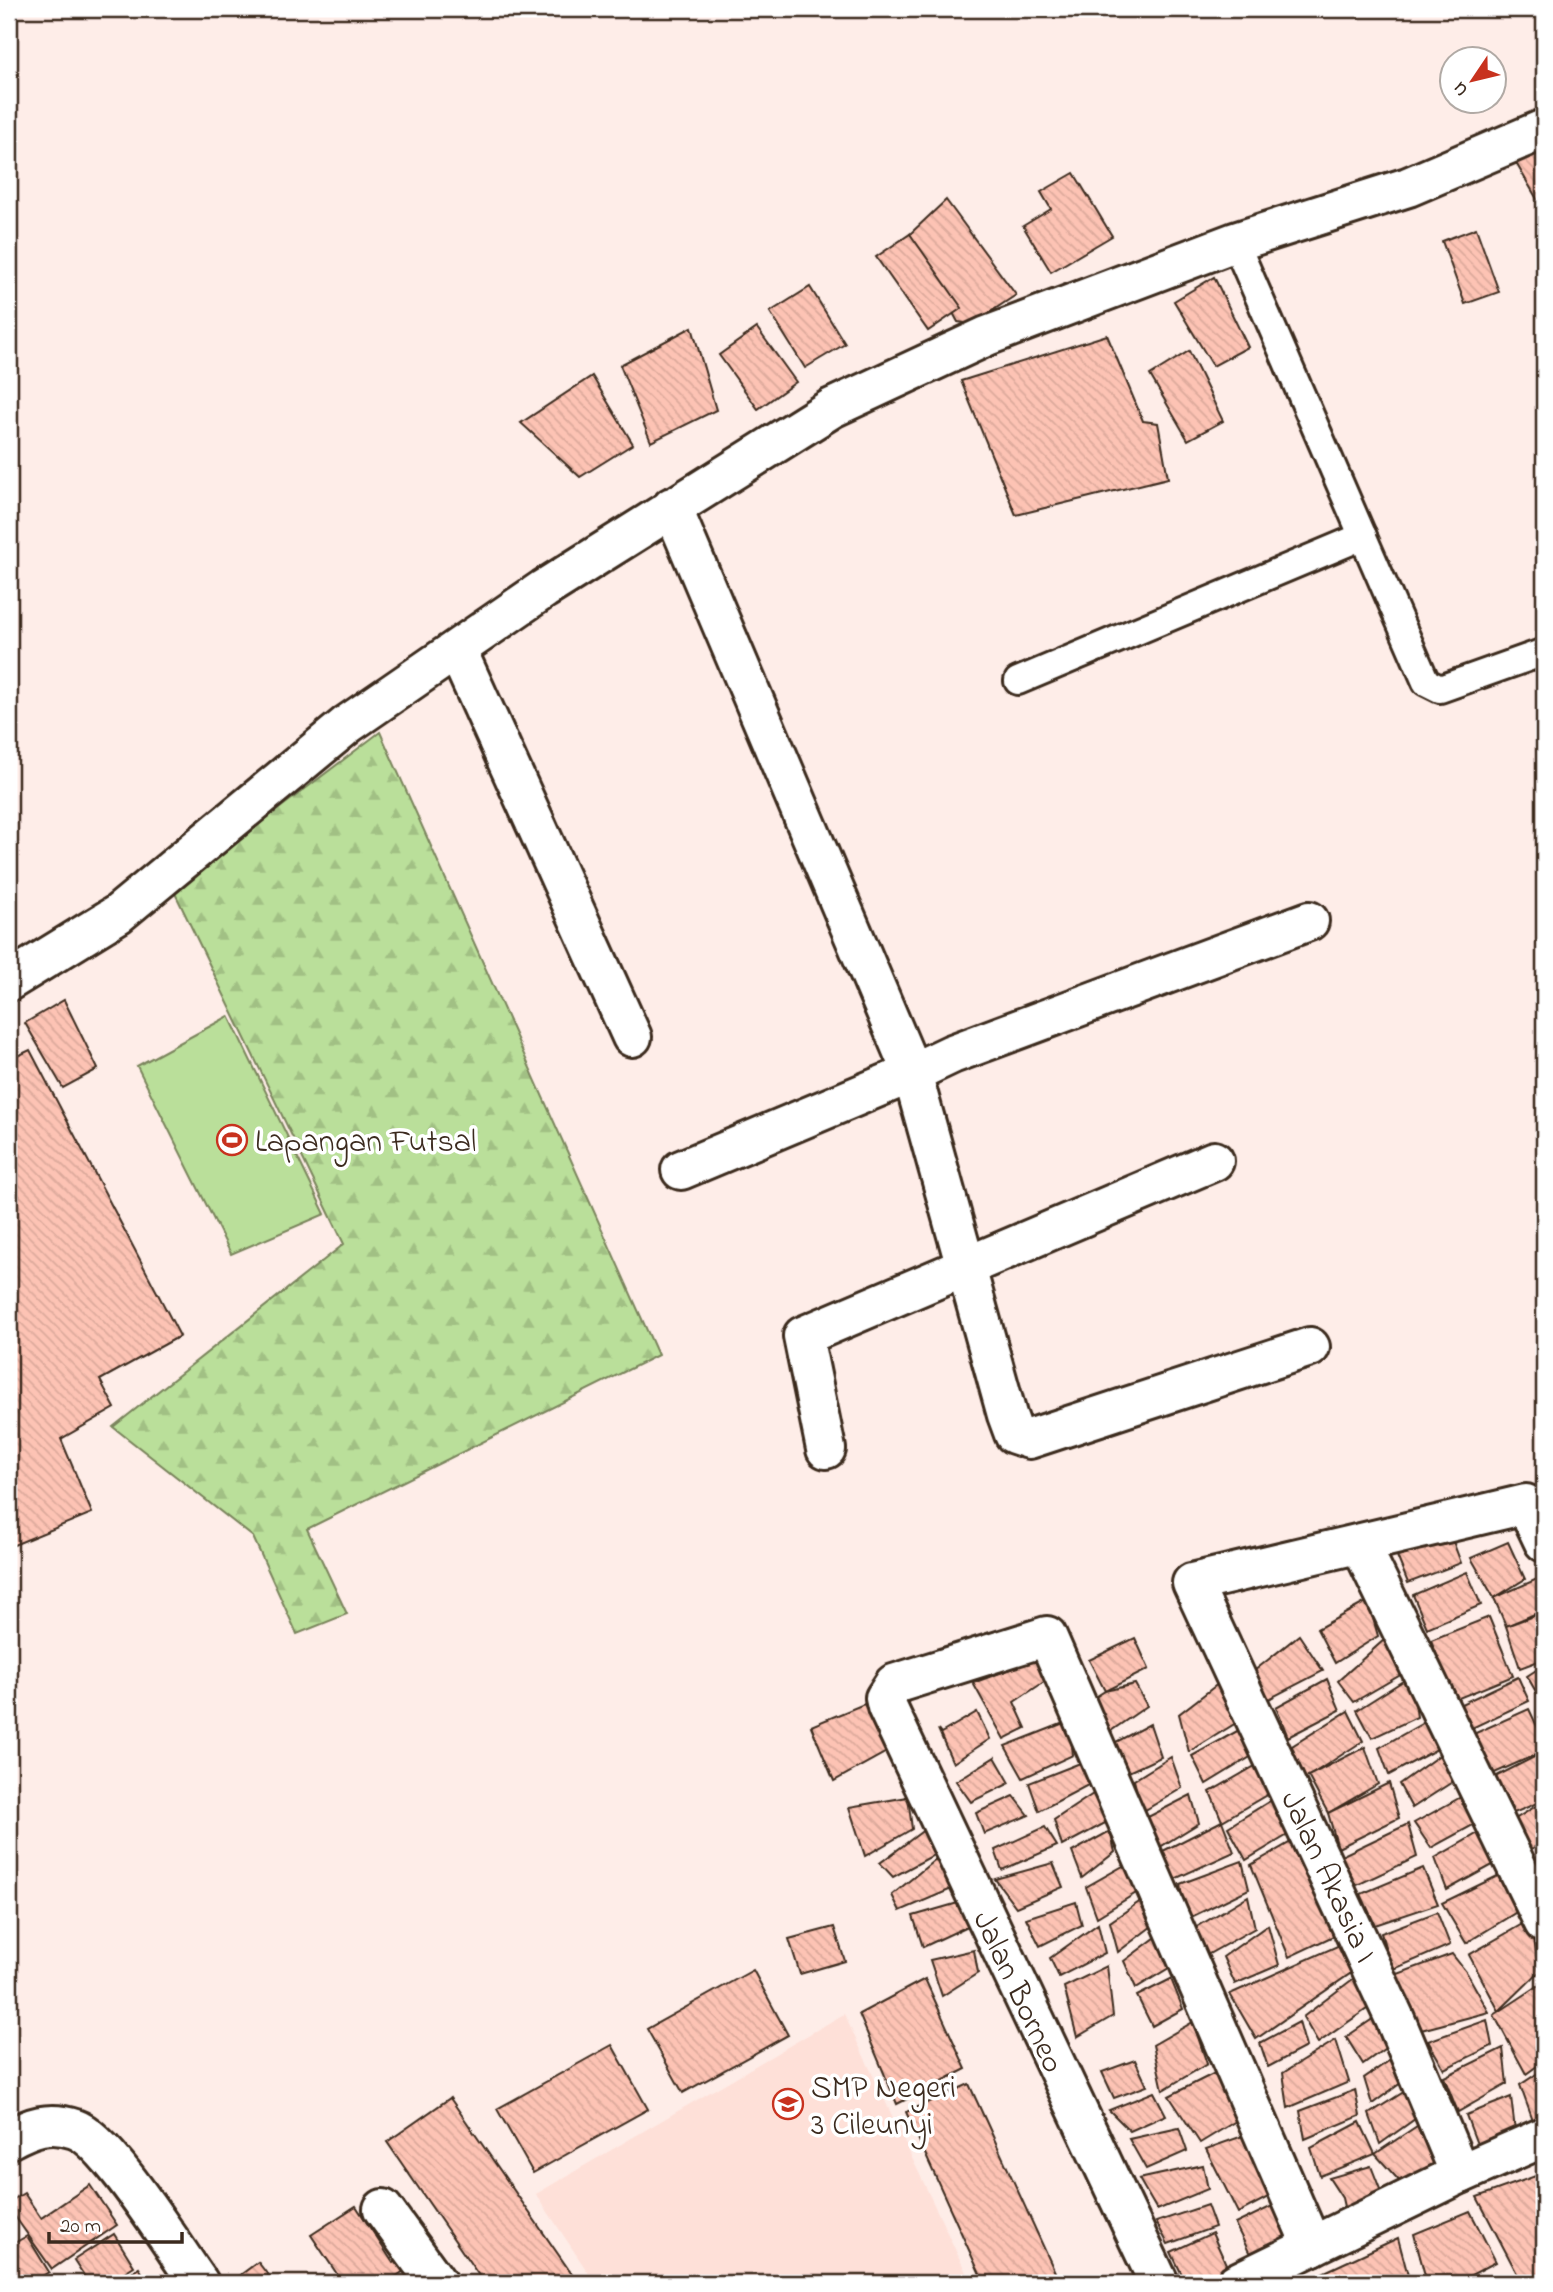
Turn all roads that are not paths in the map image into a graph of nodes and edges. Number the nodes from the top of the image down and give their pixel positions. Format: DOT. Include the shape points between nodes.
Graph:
graph roads {
  1 [pos="1544,130"];
  2 [pos="1235,242"];
  3 [pos="672,508"];
  4 [pos="1363,536"];
  5 [pos="457,650"];
  6 [pos="1544,652"];
  7 [pos="1018,681"];
  8 [pos="1309,921"];
  9 [pos="9,981"];
  10 [pos="632,1037"];
  11 [pos="912,1073"];
  12 [pos="1214,1161"];
  13 [pos="681,1170"];
  14 [pos="965,1264"];
  15 [pos="1310,1347"];
  16 [pos="826,1449"];
  17 [pos="1535,1503"];
  18 [pos="1544,1542"];
  19 [pos="1360,1544"];
  20 [pos="1544,1923"];
  21 [pos="1544,2137"];
  22 [pos="9,2139"];
  23 [pos="1460,2174"];
  24 [pos="383,2209"];
  25 [pos="1312,2246"];
  26 [pos="199,2283"];
  27 [pos="437,2283"];
  28 [pos="1158,2283"];
  29 [pos="1236,2283"];
  1 -- 2 [label="street" via="1408,187"];
  2 -- 3 [label="street" via="987,336 832,408"];
  2 -- 4 [label="lane"];
  3 -- 5 [label="street"];
  3 -- 11 [label="street"];
  4 -- 6 [label="lane" via="1430,686 1440,689"];
  4 -- 7 [label="lane"];
  5 -- 9 [label="street" via="348,724 118,914"];
  5 -- 10 [label="street"];
  8 -- 11 [label="street"];
  11 -- 13 [label="street"];
  11 -- 14 [label="street"];
  12 -- 14 [label="street"];
  14 -- 15 [label="street" via="1014,1434 1029,1440"];
  14 -- 16 [label="street" via="803,1336"];
  17 -- 18 [label="street"];
  17 -- 19 [label="street"];
  19 -- 20 [label="street"];
  19 -- 23 [label="street, Jalan Akasia I" via="1192,1583 1390,2007"];
  21 -- 23 [label="street"];
  22 -- 26 [label="street" via="35,2125 78,2129 103,2148"];
  23 -- 25 [label="street"];
  24 -- 27 [label="street"];
  25 -- 28 [label="street, Jalan Borneo" via="1047,1636 894,1684 885,1698"];
  25 -- 29 [label="street"];
}
